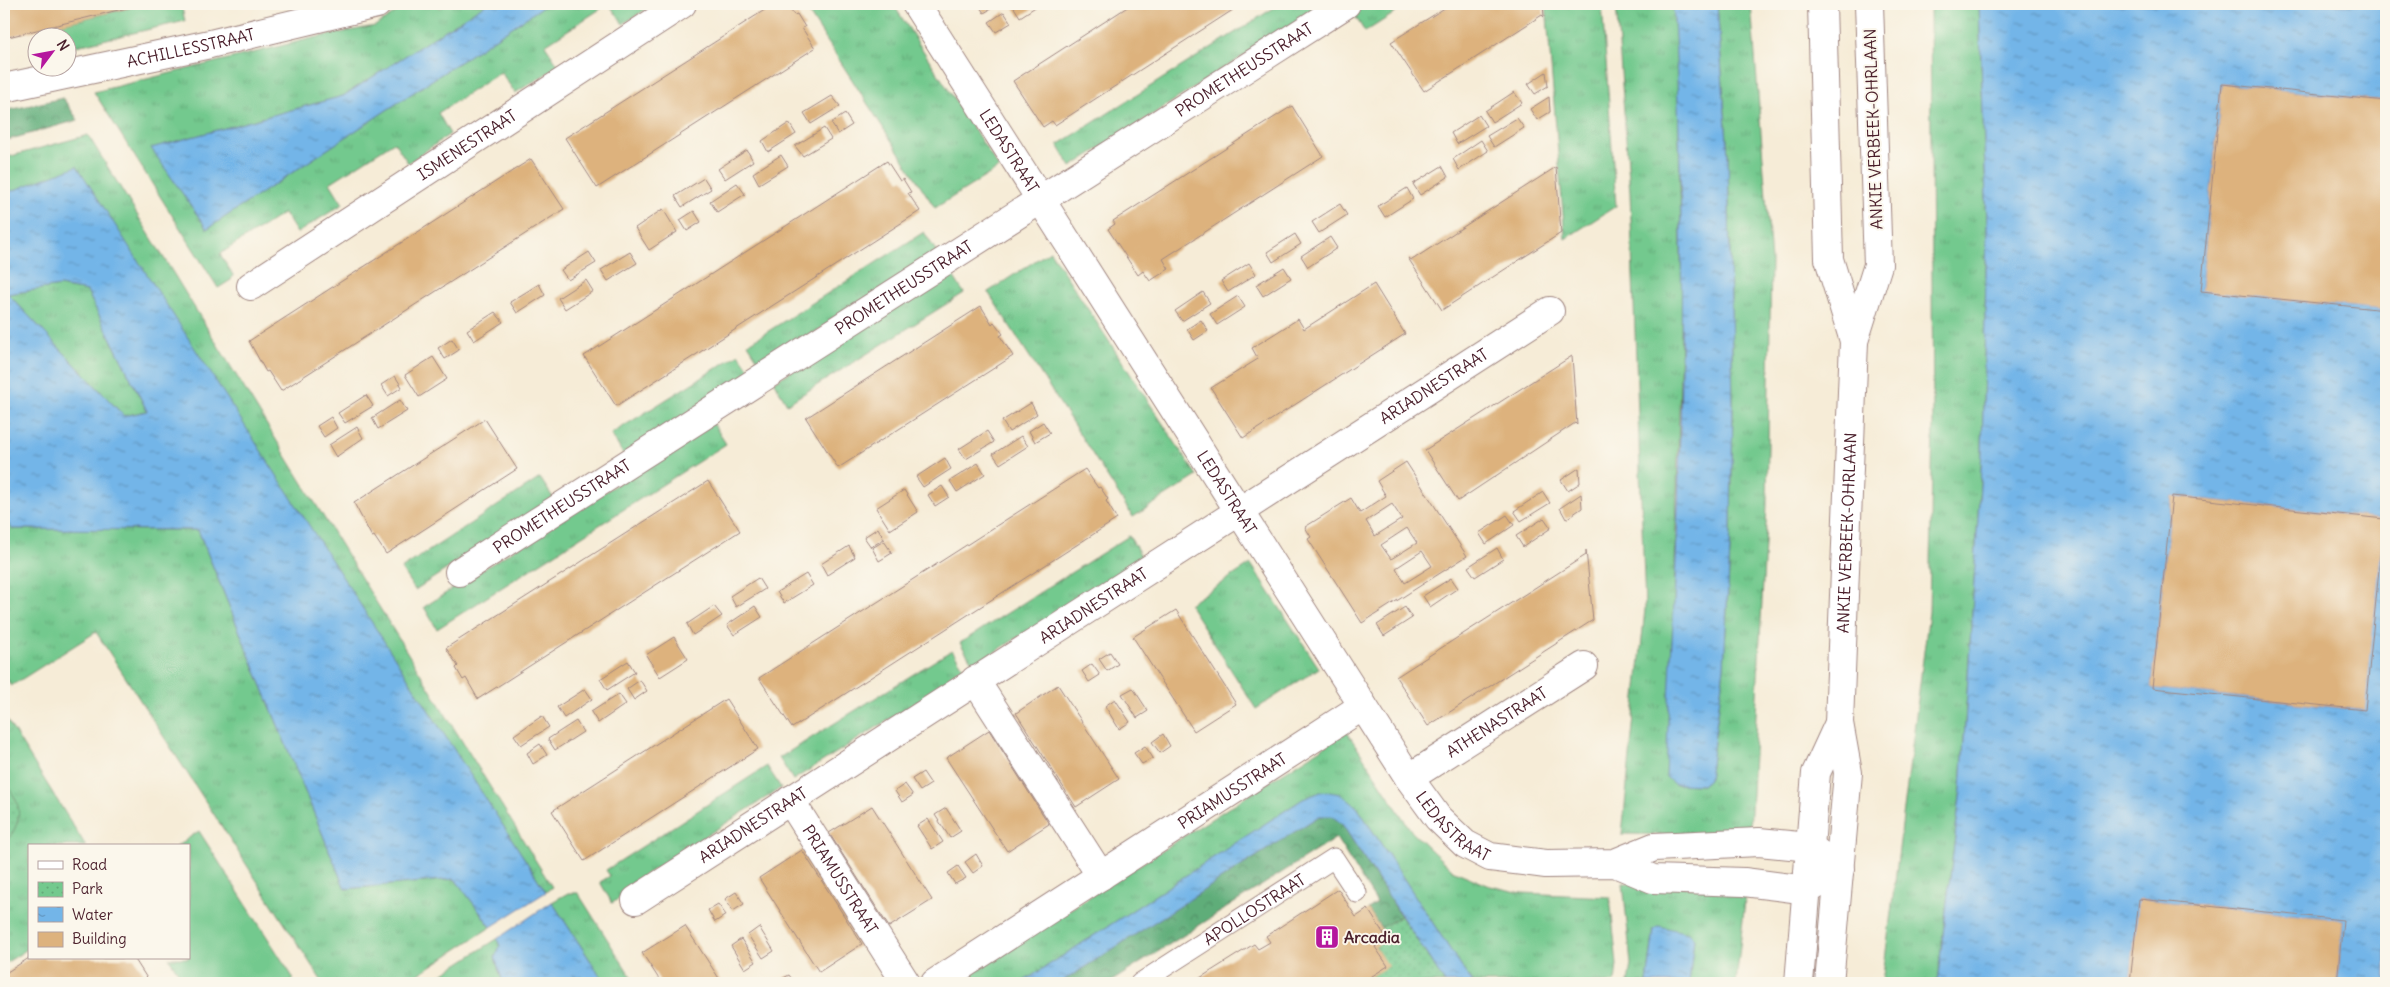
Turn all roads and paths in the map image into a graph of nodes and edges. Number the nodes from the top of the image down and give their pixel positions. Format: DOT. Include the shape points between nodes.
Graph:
graph roads {
  1 [pos="377,4"];
  2 [pos="682,4"];
  3 [pos="916,4"];
  4 [pos="1346,4"];
  5 [pos="1822,4"];
  6 [pos="1869,4"];
  7 [pos="4,88"];
  8 [pos="1041,199"];
  9 [pos="251,286"];
  10 [pos="1550,311"];
  11 [pos="1854,341"];
  12 [pos="1240,510"];
  13 [pos="459,572"];
  14 [pos="1584,666"];
  15 [pos="975,680"];
  16 [pos="1363,706"];
  17 [pos="1839,723"];
  18 [pos="1408,778"];
  19 [pos="790,800"];
  20 [pos="1810,846"];
  21 [pos="1616,864"];
  22 [pos="1840,870"];
  23 [pos="1101,876"];
  24 [pos="1808,890"];
  25 [pos="1357,893"];
  26 [pos="636,900"];
  27 [pos="906,983"];
  28 [pos="935,983"];
  29 [pos="1140,983"];
  30 [pos="1799,983"];
  31 [pos="1829,983"];
  1 -- 7 [label="street, ACHILLESSTRAAT"];
  2 -- 9 [label="street, ISMENESTRAAT"];
  3 -- 8 [label="street, LEDASTRAAT"];
  4 -- 8 [label="street, PROMETHEUSSTRAAT"];
  5 -- 11 [label="street, ANKIE VERBEEK-OHRLAAN" via="1829,259"];
  6 -- 11 [label="street, ANKIE VERBEEK-OHRLAAN" via="1878,265"];
  8 -- 12 [label="street, LEDASTRAAT"];
  8 -- 13 [label="street, PROMETHEUSSTRAAT"];
  10 -- 12 [label="street, ARIADNESTRAAT"];
  11 -- 17 [label="street, ANKIE VERBEEK-OHRLAAN"];
  12 -- 15 [label="street, ARIADNESTRAAT"];
  12 -- 16 [label="street, LEDASTRAAT"];
  14 -- 18 [label="street, ATHENASTRAAT"];
  15 -- 19 [label="street, ARIADNESTRAAT"];
  15 -- 23 [label="street"];
  16 -- 18 [label="street, LEDASTRAAT"];
  16 -- 23 [label="street, PRIAMUSSTRAAT"];
  17 -- 20 [label="street, ANKIE VERBEEK-OHRLAAN" via="1816,773"];
  17 -- 22 [label="street, ANKIE VERBEEK-OHRLAAN" via="1848,774"];
  18 -- 21 [label="street, LEDASTRAAT" via="1438,818 1465,844 1490,857 1546,864"];
  19 -- 26 [label="street, ARIADNESTRAAT"];
  19 -- 27 [label="street, PRIAMUSSTRAAT"];
  20 -- 21 [label="street, LEDASTRAAT" via="1759,842 1654,847"];
  20 -- 22 [label="street"];
  20 -- 24 [label="street, ANKIE VERBEEK-OHRLAAN"];
  21 -- 24 [label="street, LEDASTRAAT" via="1653,878 1744,882"];
  22 -- 24 [label="street"];
  22 -- 31 [label="street, ANKIE VERBEEK-OHRLAAN"];
  23 -- 28 [label="street, PRIAMUSSTRAAT"];
  24 -- 30 [label="street, ANKIE VERBEEK-OHRLAAN"];
  25 -- 29 [label="lane, APOLLOSTRAAT" via="1334,858"];
}
